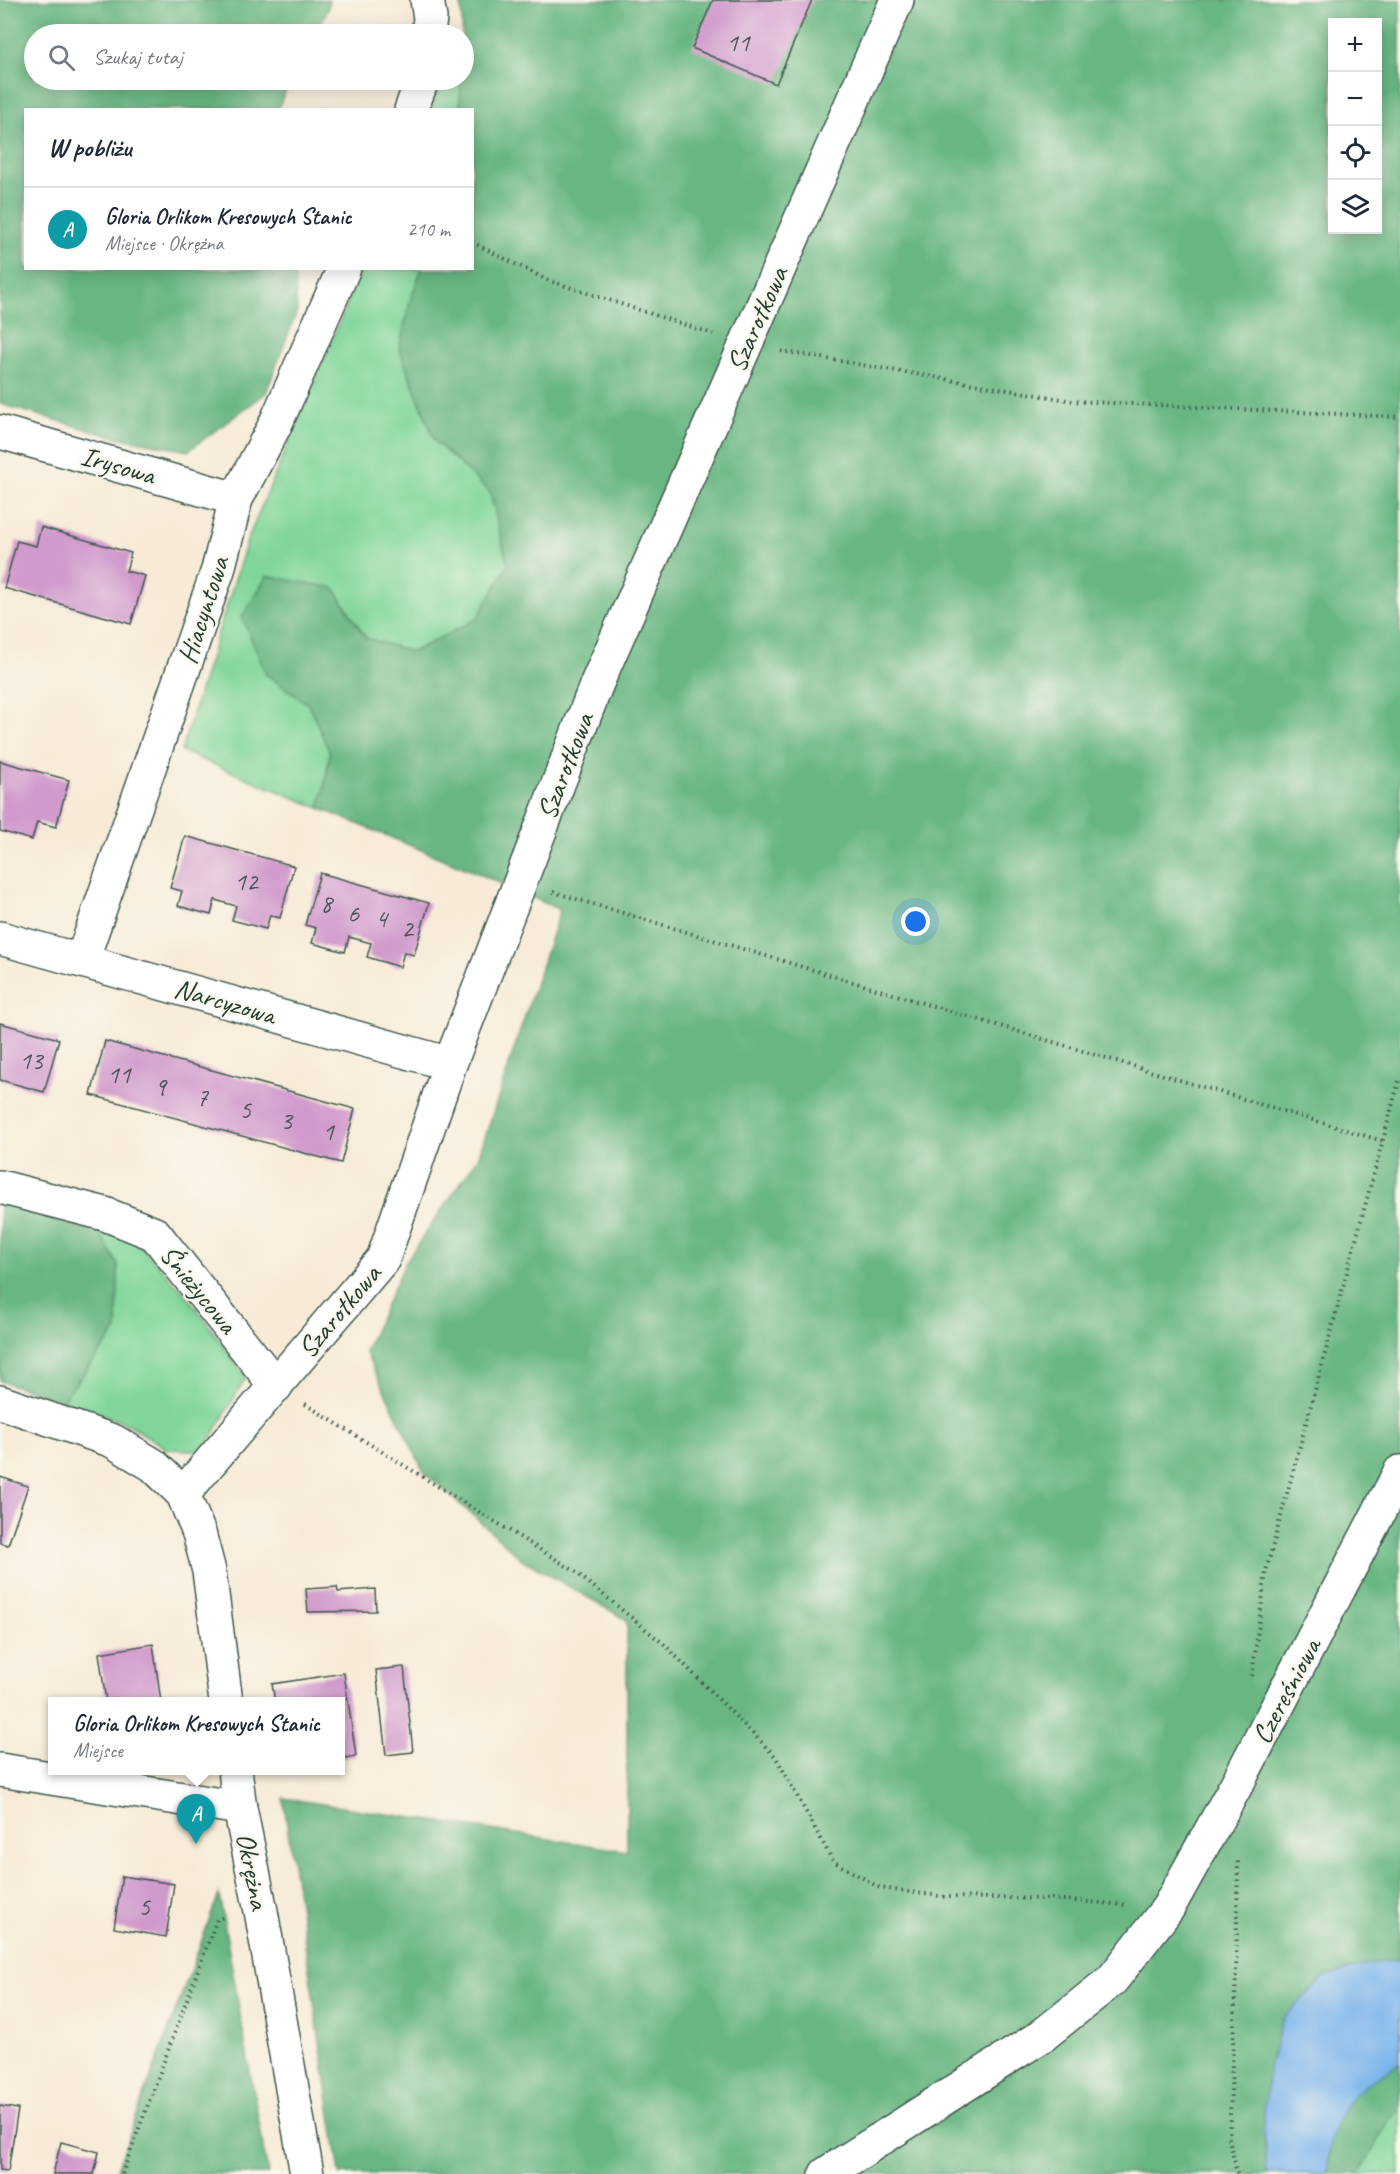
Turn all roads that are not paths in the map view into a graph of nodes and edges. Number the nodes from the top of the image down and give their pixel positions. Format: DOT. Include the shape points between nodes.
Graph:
graph roads {
  1 [pos="427,0"];
  2 [pos="897,0"];
  3 [pos="429,24"];
  4 [pos="419,90"];
  5 [pos="412,108"];
  6 [pos="343,270"];
  7 [pos="0,432"];
  8 [pos="236,499"];
  9 [pos="0,938"];
  10 [pos="82,960"];
  11 [pos="450,1064"];
  12 [pos="0,1187"];
  13 [pos="276,1386"];
  14 [pos="0,1402"];
  15 [pos="1400,1472"];
  16 [pos="183,1494"];
  17 [pos="225,1697"];
  18 [pos="0,1770"];
  19 [pos="237,1775"];
  20 [pos="240,1808"];
  21 [pos="307,2174"];
  22 [pos="826,2174"];
  1 -- 3 [label="street"];
  2 -- 11 [label="street, Szarotkowa" via="597,683"];
  4 -- 5 [label="street"];
  6 -- 8 [label="street, Hiacyntowa" via="275,425"];
  7 -- 8 [label="street, Irysowa"];
  8 -- 10 [label="street, Hiacyntowa" via="218,570"];
  9 -- 10 [label="street, Narcyzowa"];
  10 -- 11 [label="street, Narcyzowa"];
  11 -- 13 [label="street, Szarotkowa" via="383,1259"];
  12 -- 13 [label="street, Śnieżycowa" via="105,1214 155,1234"];
  13 -- 16 [label="street, Szarotkowa"];
  14 -- 16 [label="street" via="113,1441 153,1465"];
  15 -- 22 [label="street, Czereśniowa" via="1168,1908 1112,1980 1043,2035"];
  16 -- 17 [label="street" via="200,1533 209,1571"];
  18 -- 20 [label="street, Okrężna"];
  19 -- 20 [label="street"];
  20 -- 21 [label="street, Okrężna"];
}
